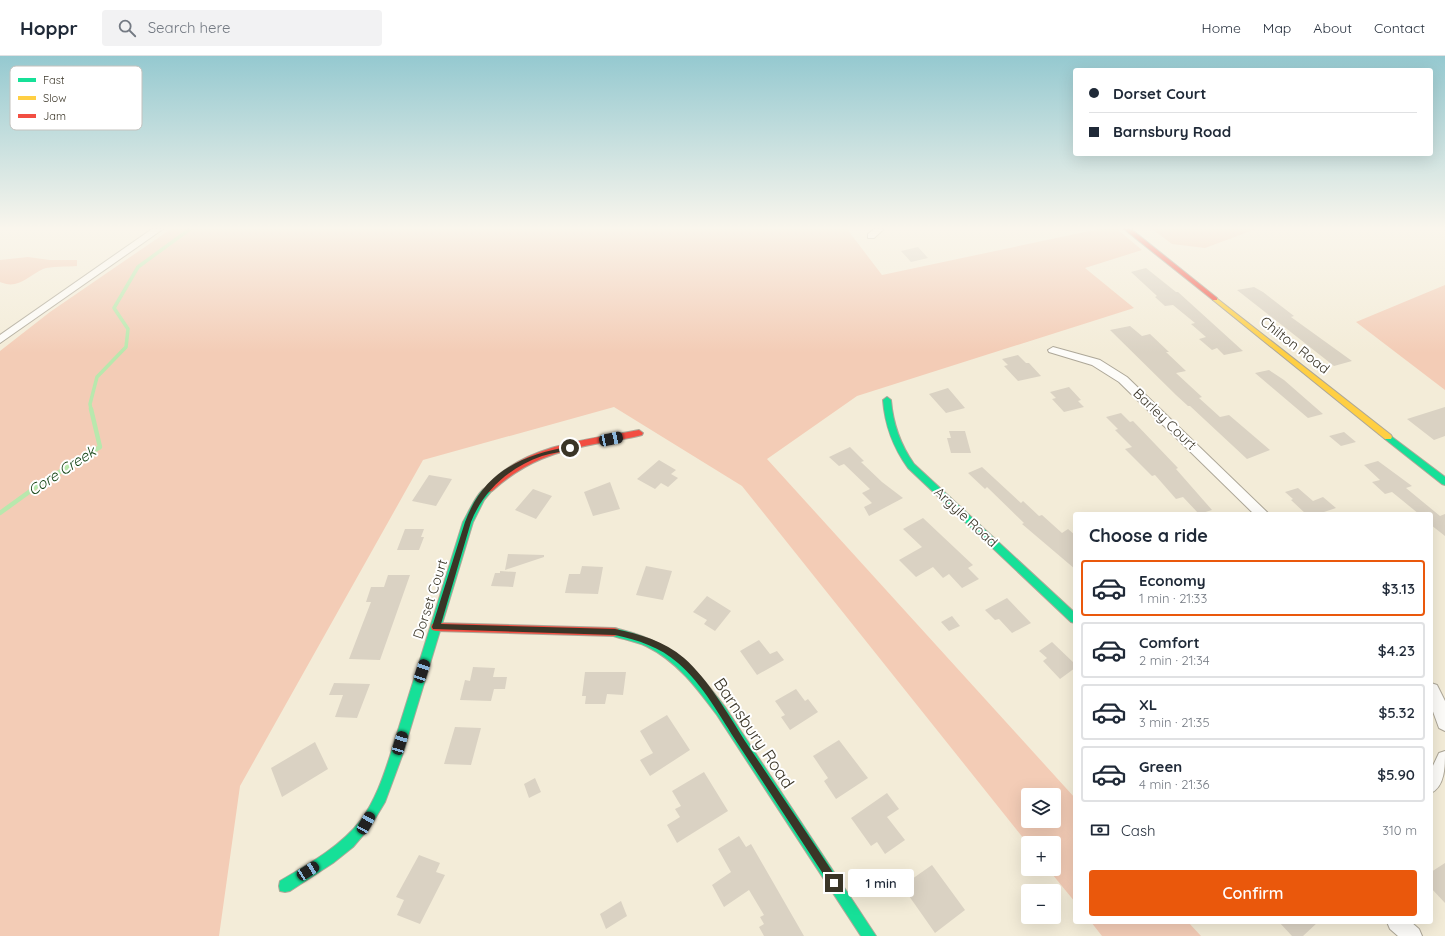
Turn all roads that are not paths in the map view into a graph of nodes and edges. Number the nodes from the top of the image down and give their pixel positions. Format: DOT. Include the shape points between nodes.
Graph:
graph roads {
  1 [pos="98,270"];
  2 [pos="1179,270"];
  3 [pos="5,332"];
  4 [pos="0,340"];
  5 [pos="1053,350"];
  6 [pos="887,400"];
  7 [pos="639,433"];
  8 [pos="1445,482"];
  9 [pos="1260,512"];
  10 [pos="1073,617"];
  11 [pos="436,627"];
  12 [pos="1433,694"];
  13 [pos="1445,723"];
  14 [pos="1445,760"];
  15 [pos="1433,782"];
  16 [pos="285,886"];
  17 [pos="1399,924"];
  18 [pos="870,936"];
  19 [pos="1412,936"];
  1 -- 3 [label="street"];
  2 -- 8 [label="street, Chilton Road"];
  3 -- 4 [label="street"];
  5 -- 9 [label="street, Barley Court" via="1094,360 1116,373"];
  6 -- 10 [label="street, Argyle Road" via="890,434 911,466"];
  7 -- 11 [label="street, Dorset Court" via="542,454 526,460 496,479 472,512"];
  11 -- 16 [label="street, Dorset Court" via="395,758 366,823 352,839 331,856"];
  11 -- 18 [label="street, Barnsbury Road" via="615,632 658,645 681,660 721,711"];
  12 -- 13 [label="street"];
  14 -- 15 [label="street"];
  17 -- 19 [label="street"];
}
